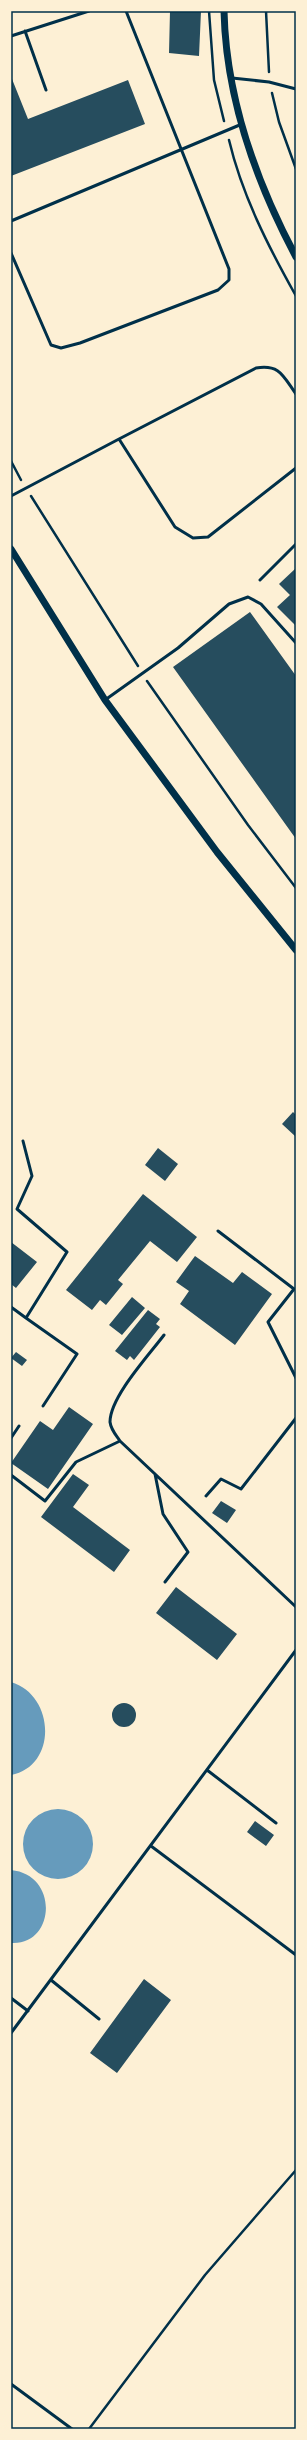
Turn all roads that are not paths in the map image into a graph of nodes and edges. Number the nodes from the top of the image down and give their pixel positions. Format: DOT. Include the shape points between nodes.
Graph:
graph roads {
  1 [pos="90,11"];
  2 [pos="126,11"];
  3 [pos="224,11"];
  4 [pos="25,31"];
  5 [pos="11,36"];
  6 [pos="232,78"];
  7 [pos="296,89"];
  8 [pos="46,90"];
  9 [pos="242,124"];
  10 [pos="181,150"];
  11 [pos="11,221"];
  12 [pos="11,252"];
  13 [pos="296,257"];
  14 [pos="296,394"];
  15 [pos="119,439"];
  16 [pos="296,468"];
  17 [pos="11,496"];
  18 [pos="296,544"];
  19 [pos="11,549"];
  20 [pos="260,580"];
  21 [pos="296,644"];
  22 [pos="105,700"];
  23 [pos="296,950"];
  24 [pos="23,1141"];
  25 [pos="218,1231"];
  26 [pos="11,1307"];
  27 [pos="26,1318"];
  28 [pos="164,1335"];
  29 [pos="296,1378"];
  30 [pos="43,1406"];
  31 [pos="296,1418"];
  32 [pos="19,1426"];
  33 [pos="11,1438"];
  34 [pos="120,1441"];
  35 [pos="155,1474"];
  36 [pos="11,1475"];
  37 [pos="206,1496"];
  38 [pos="165,1582"];
  39 [pos="296,1607"];
  40 [pos="296,1650"];
  41 [pos="207,1770"];
  42 [pos="276,1823"];
  43 [pos="151,1846"];
  44 [pos="296,1955"];
  45 [pos="51,1980"];
  46 [pos="11,1998"];
  47 [pos="28,2011"];
  48 [pos="99,2019"];
  49 [pos="11,2033"];
  50 [pos="11,2384"];
  51 [pos="72,2429"];
  1 -- 4 [label="lane"];
  2 -- 10 [label="lane"];
  3 -- 6 [label="street"];
  4 -- 5 [label="lane"];
  4 -- 8 [label="lane"];
  6 -- 7 [label="lane" via="269,82"];
  6 -- 9 [label="street"];
  9 -- 10 [label="lane"];
  9 -- 13 [label="street" via="259,177"];
  10 -- 11 [label="lane"];
  10 -- 12 [label="lane" via="229,269 229,280 218,290 61,348 51,345"];
  14 -- 15 [label="lane" via="280,371 268,366 256,368"];
  15 -- 16 [label="lane" via="175,527 193,538 208,537"];
  15 -- 17 [label="lane"];
  18 -- 20 [label="lane"];
  19 -- 22 [label="street"];
  21 -- 22 [label="lane" via="261,604 248,597 229,604 178,648"];
  22 -- 23 [label="street" via="218,852"];
  24 -- 27 [label="lane" via="32,1176 17,1209 67,1252"];
  25 -- 29 [label="lane" via="294,1288 268,1322"];
  26 -- 27 [label="lane"];
  27 -- 30 [label="lane" via="77,1354"];
  28 -- 34 [label="lane" via="124,1388 116,1405 110,1421 112,1430"];
  31 -- 37 [label="lane" via="240,1489 221,1479"];
  32 -- 33 [label="lane"];
  34 -- 35 [label="lane"];
  34 -- 36 [label="lane" via="76,1462 45,1501"];
  35 -- 38 [label="lane" via="163,1514 188,1552"];
  35 -- 39 [label="lane"];
  40 -- 41 [label="lane"];
  41 -- 42 [label="lane"];
  41 -- 43 [label="lane"];
  43 -- 44 [label="lane"];
  43 -- 45 [label="lane"];
  45 -- 47 [label="lane"];
  45 -- 48 [label="lane"];
  46 -- 47 [label="lane"];
  47 -- 49 [label="lane"];
  50 -- 51 [label="lane"];
}
